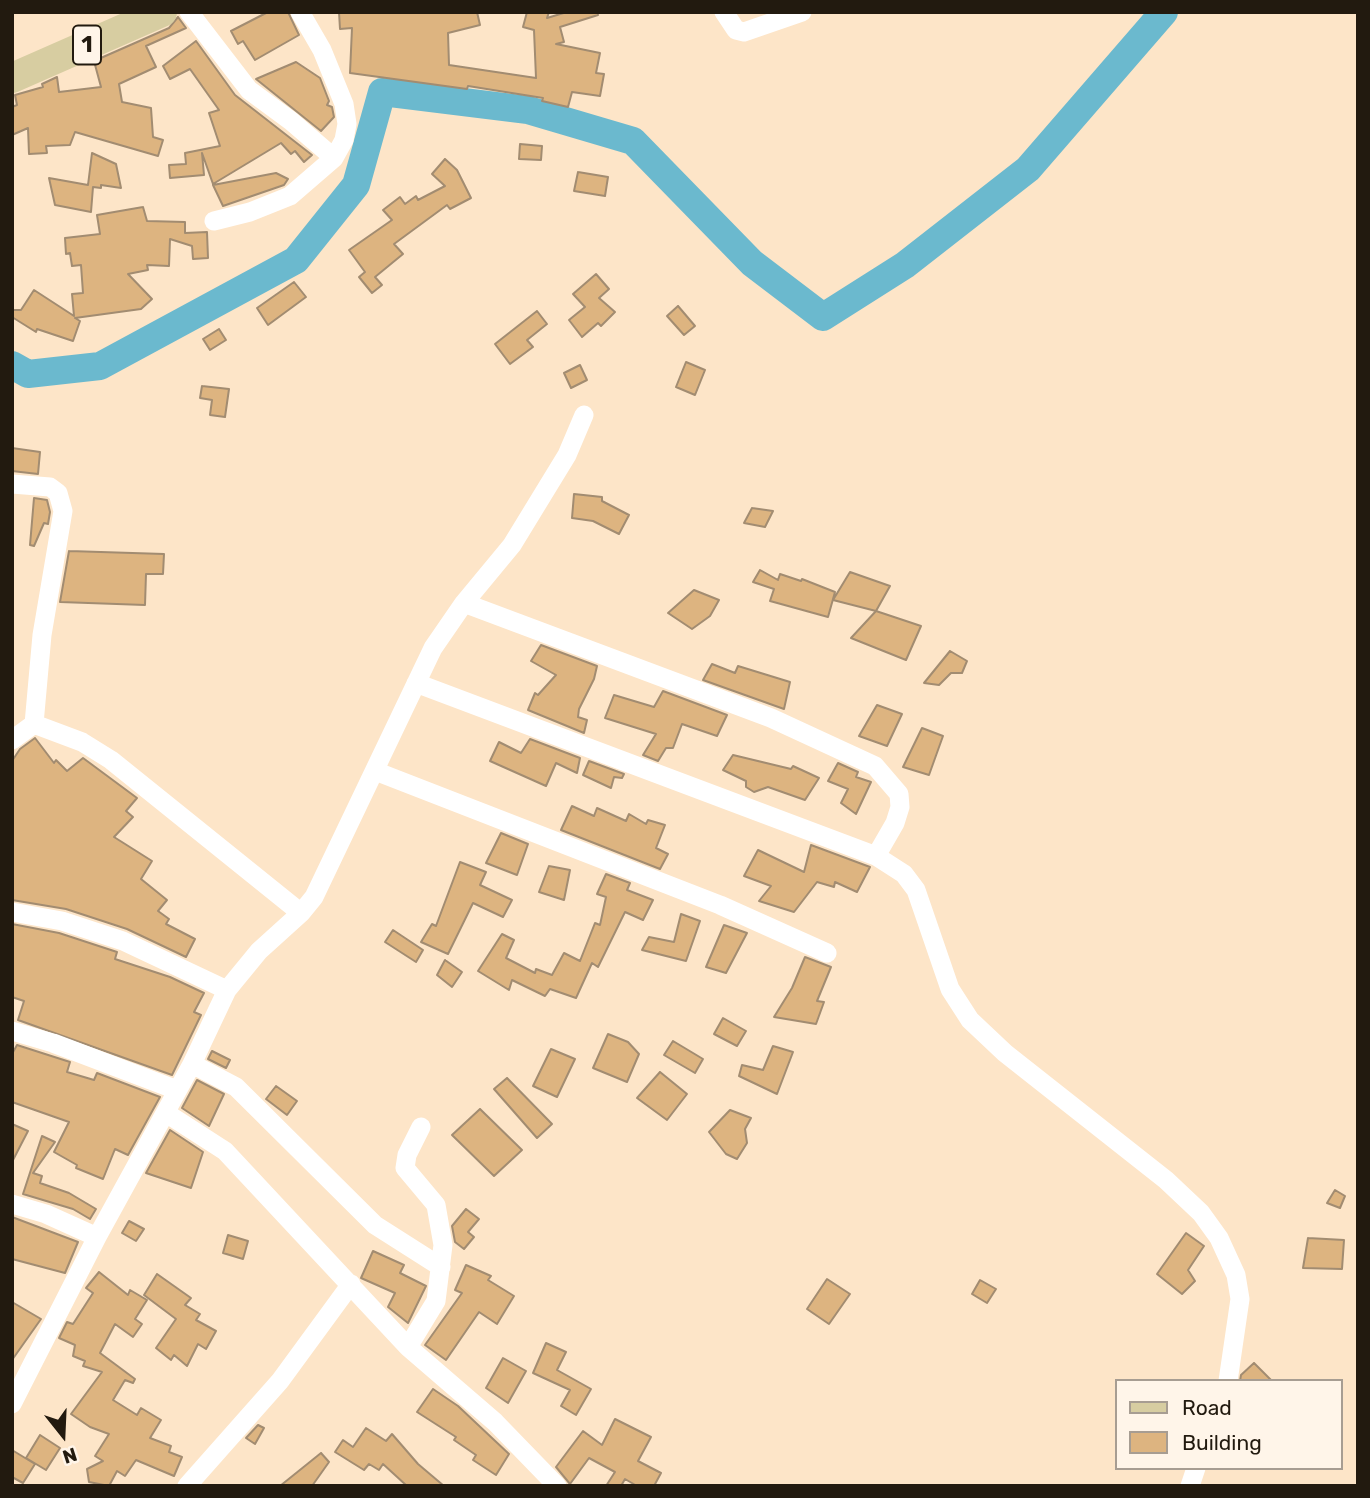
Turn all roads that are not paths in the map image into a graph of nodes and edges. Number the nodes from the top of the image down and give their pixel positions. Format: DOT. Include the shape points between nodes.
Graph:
graph roads {
  1 [pos="121,12"];
  2 [pos="162,12"];
  3 [pos="189,12"];
  4 [pos="300,12"];
  5 [pos="724,12"];
  6 [pos="802,12"];
  7 [pos="12,58"];
  8 [pos="12,78"];
  9 [pos="334,158"];
  10 [pos="214,221"];
  11 [pos="584,415"];
  12 [pos="12,484"];
  13 [pos="464,603"];
  14 [pos="416,683"];
  15 [pos="34,724"];
  16 [pos="12,740"];
  17 [pos="375,771"];
  18 [pos="876,856"];
  19 [pos="12,912"];
  20 [pos="301,913"];
  21 [pos="827,953"];
  22 [pos="226,990"];
  23 [pos="12,1031"];
  24 [pos="192,1063"];
  25 [pos="177,1090"];
  26 [pos="166,1113"];
  27 [pos="421,1127"];
  28 [pos="12,1204"];
  29 [pos="97,1237"];
  30 [pos="441,1267"];
  31 [pos="351,1284"];
  32 [pos="408,1346"];
  33 [pos="1228,1379"];
  34 [pos="12,1404"];
  35 [pos="187,1486"];
  36 [pos="557,1486"];
  1 -- 7 [label="main road, 1"];
  2 -- 8 [label="main road, 1"];
  3 -- 9 [label="street" via="249,90"];
  4 -- 9 [label="street" via="323,50 344,104 347,124"];
  5 -- 6 [label="street" via="736,30 744,32"];
  9 -- 10 [label="street" via="290,196"];
  11 -- 13 [label="street" via="567,455 512,545"];
  12 -- 15 [label="street" via="50,487 58,493 63,511 42,635"];
  13 -- 14 [label="street"];
  13 -- 18 [label="street" via="771,718 875,766 899,794 900,807"];
  14 -- 17 [label="street"];
  14 -- 18 [label="street"];
  15 -- 16 [label="street"];
  15 -- 20 [label="street" via="82,742 111,760"];
  17 -- 20 [label="street" via="314,897"];
  17 -- 21 [label="street" via="707,900"];
  18 -- 33 [label="street" via="911,881 944,976 970,1020 1166,1181 1201,1213 1219,1238 1236,1275 1240,1299"];
  19 -- 22 [label="street" via="62,921 122,941"];
  20 -- 22 [label="street" via="259,951"];
  22 -- 24 [label="street"];
  23 -- 25 [label="street"];
  24 -- 25 [label="street"];
  24 -- 30 [label="street" via="236,1087 375,1225"];
  25 -- 26 [label="street"];
  26 -- 29 [label="street"];
  26 -- 31 [label="street" via="225,1151"];
  27 -- 30 [label="street" via="405,1168 436,1205 443,1232"];
  28 -- 29 [label="street"];
  29 -- 34 [label="street"];
  30 -- 32 [label="street" via="436,1301"];
  31 -- 32 [label="street"];
  31 -- 35 [label="street" via="280,1381"];
  32 -- 36 [label="street" via="495,1422"];
}
